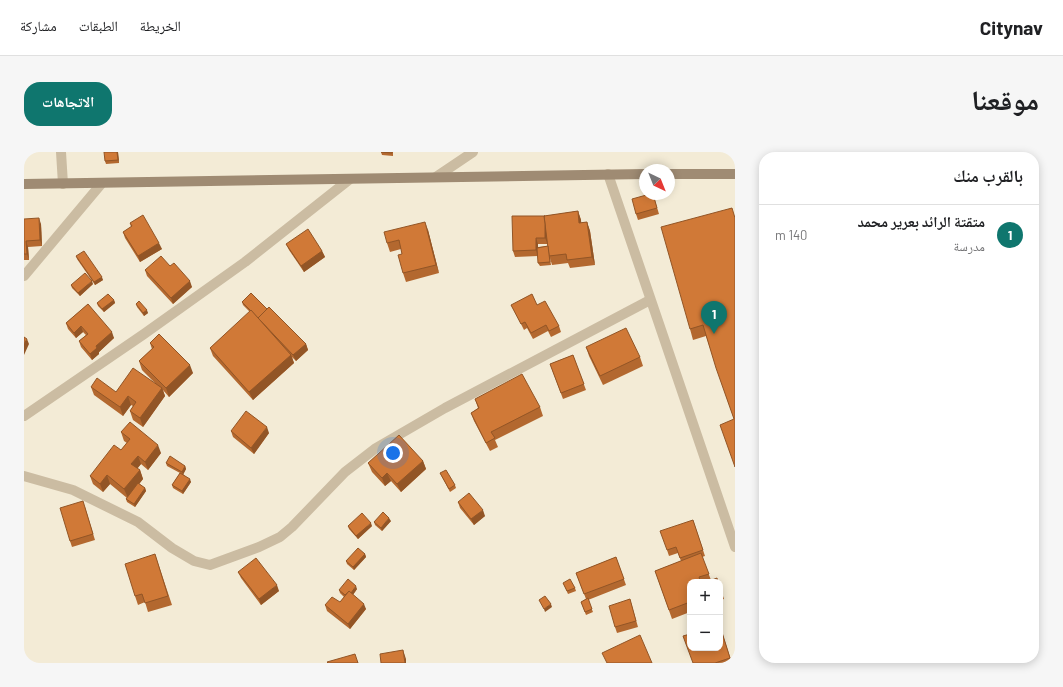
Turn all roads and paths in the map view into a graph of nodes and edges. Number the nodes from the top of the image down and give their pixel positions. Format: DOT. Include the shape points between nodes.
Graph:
graph roads {
  1 [pos="62,152"];
  2 [pos="473,152"];
  3 [pos="608,174"];
  4 [pos="639,174"];
  5 [pos="675,174"];
  6 [pos="735,174"];
  7 [pos="436,177"];
  8 [pos="350,179"];
  9 [pos="102,183"];
  10 [pos="24,184"];
  11 [pos="63,184"];
  12 [pos="24,276"];
  13 [pos="650,300"];
  14 [pos="24,416"];
  15 [pos="24,476"];
  16 [pos="735,547"];
  1 -- 11 [label="street"];
  2 -- 7 [label="street"];
  3 -- 4 [label="main road"];
  3 -- 7 [label="main road"];
  3 -- 13 [label="street"];
  5 -- 6 [label="main road"];
  7 -- 8 [label="main road"];
  8 -- 9 [label="main road"];
  8 -- 14 [label="street" via="245,262"];
  9 -- 11 [label="main road"];
  9 -- 12 [label="street"];
  10 -- 11 [label="main road"];
  13 -- 15 [label="street" via="445,408 376,448 345,472 280,537 210,565 194,561 138,522 73,490"];
  13 -- 16 [label="street"];
}
